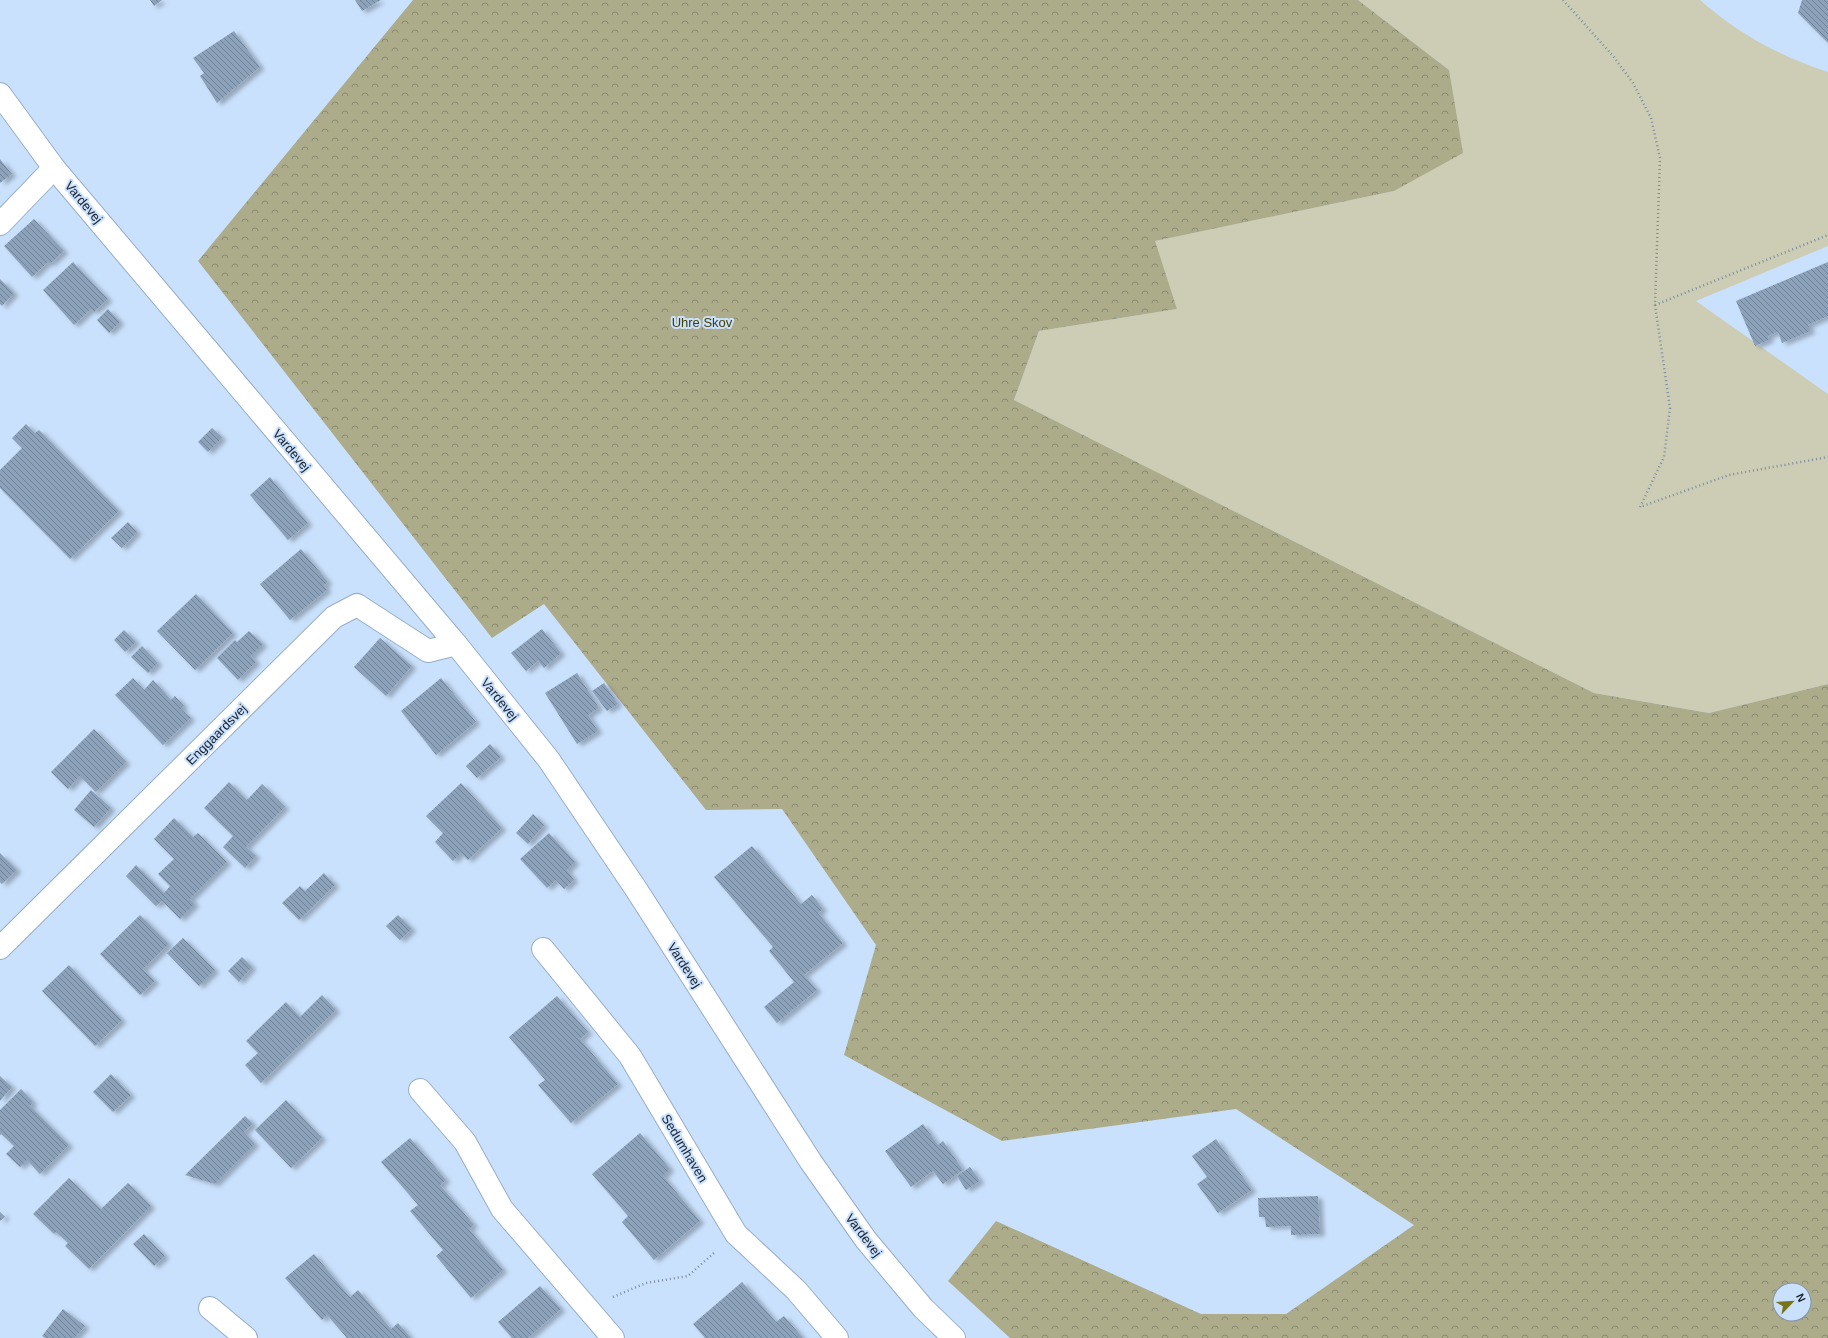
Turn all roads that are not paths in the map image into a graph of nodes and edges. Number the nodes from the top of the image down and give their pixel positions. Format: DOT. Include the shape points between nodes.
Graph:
graph roads {
  1 [pos="0,94"];
  2 [pos="54,168"];
  3 [pos="0,224"];
  4 [pos="456,644"];
  5 [pos="0,948"];
  6 [pos="543,949"];
  7 [pos="420,1090"];
  8 [pos="210,1308"];
  9 [pos="246,1338"];
  10 [pos="613,1338"];
  11 [pos="837,1338"];
  12 [pos="954,1338"];
  1 -- 2 [label="street, Vardevej"];
  2 -- 3 [label="street"];
  2 -- 4 [label="street, Vardevej"];
  4 -- 5 [label="street, Enggaardsvej" via="428,652 357,605 334,617"];
  4 -- 12 [label="street, Vardevej" via="549,760 636,889 811,1162 866,1240 923,1308"];
  6 -- 11 [label="street, Sedumhaven" via="630,1056 736,1234 796,1290"];
  7 -- 10 [label="street" via="466,1142 502,1210"];
  8 -- 9 [label="street"];
}
